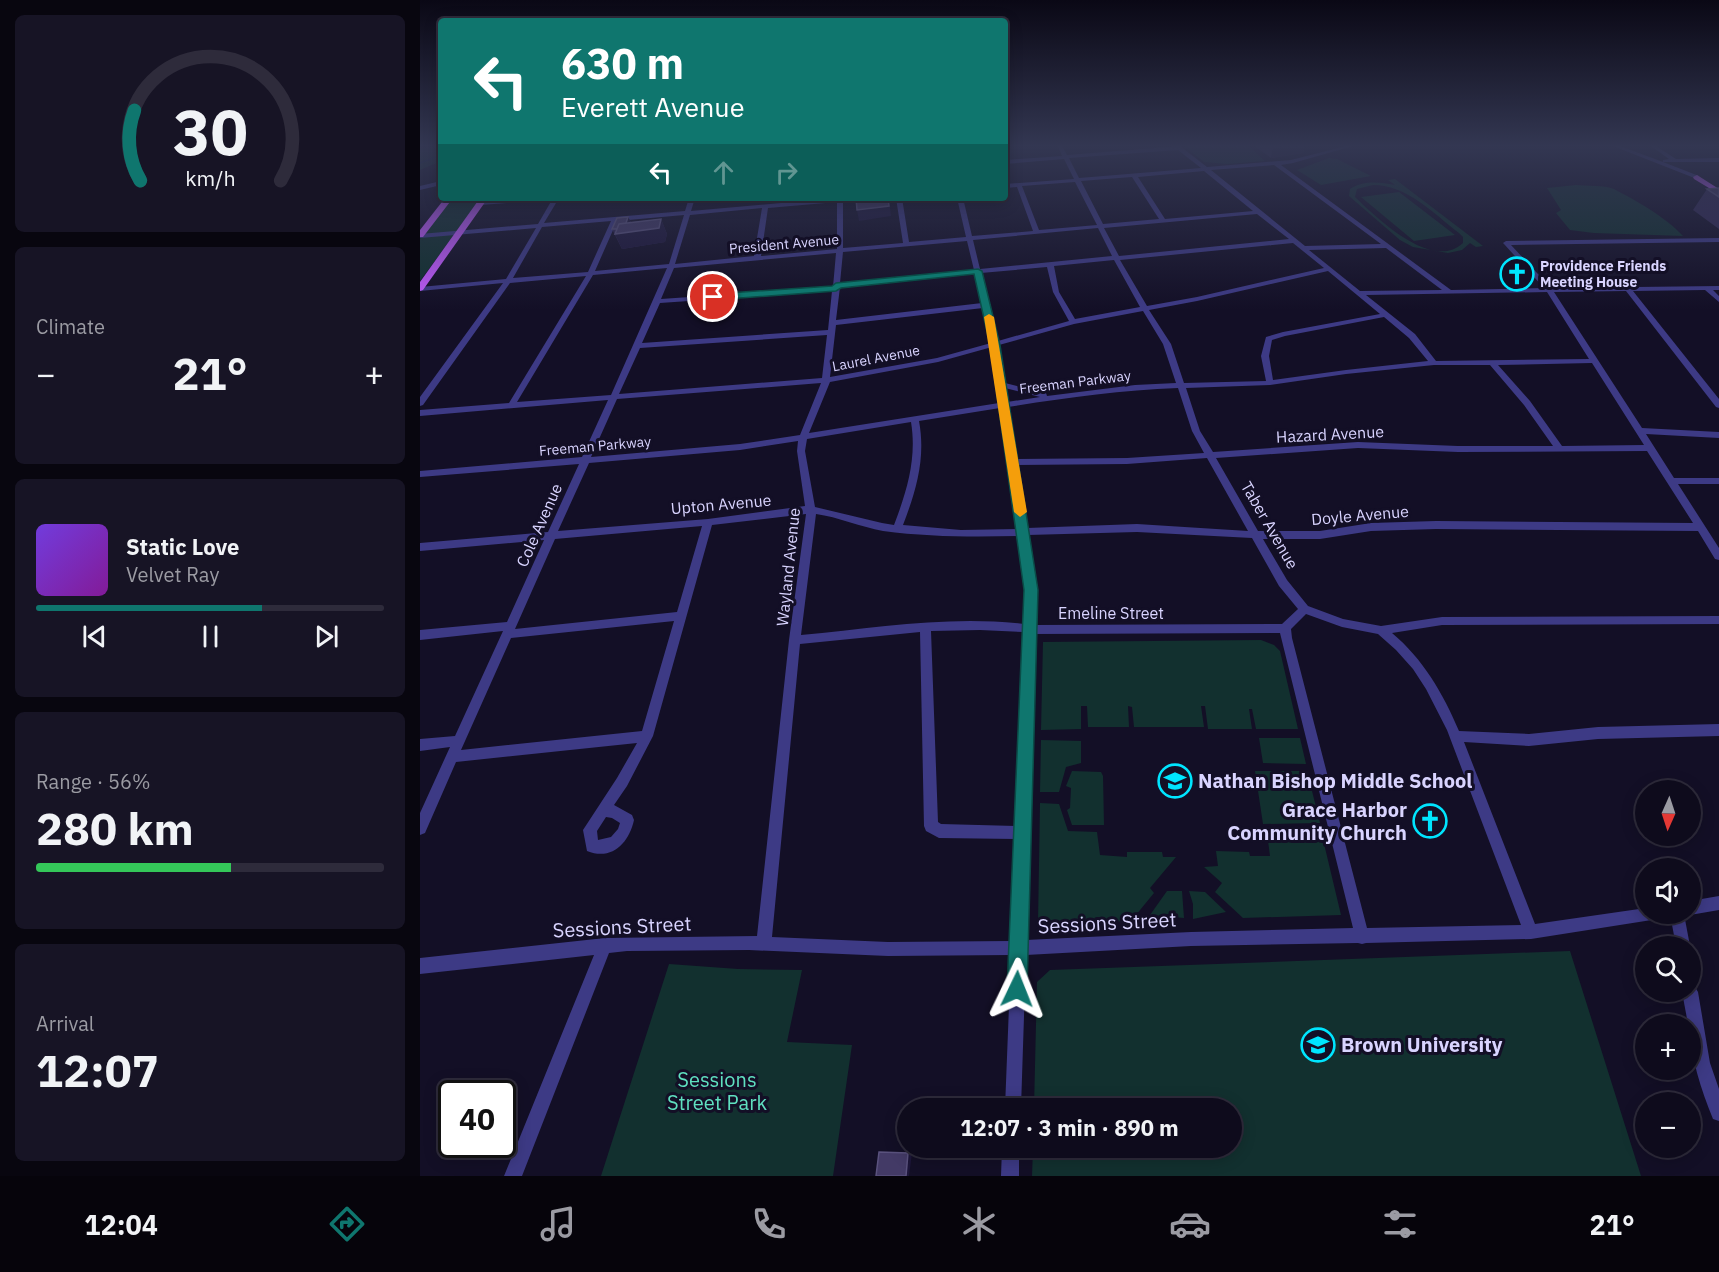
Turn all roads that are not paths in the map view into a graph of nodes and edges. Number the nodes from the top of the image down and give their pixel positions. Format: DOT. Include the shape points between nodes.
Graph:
graph roads {
  1 [pos="447,201"];
  2 [pos="482,201"];
  3 [pos="554,201"];
  4 [pos="691,201"];
  5 [pos="819,201"];
  6 [pos="840,201"];
  7 [pos="899,201"];
  8 [pos="961,201"];
  9 [pos="1024,201"];
  10 [pos="1088,201"];
  11 [pos="1151,201"];
  12 [pos="1244,201"];
  13 [pos="1326,201"];
  14 [pos="765,206"];
  15 [pos="688,212"];
  16 [pos="1257,212"];
  17 [pos="615,219"];
  18 [pos="1163,220"];
  19 [pos="541,225"];
  20 [pos="1100,226"];
  21 [pos="460,232"];
  22 [pos="1037,232"];
  23 [pos="420,236"];
  24 [pos="970,238"];
  25 [pos="1719,240"];
  26 [pos="1292,241"];
  27 [pos="906,244"];
  28 [pos="1386,246"];
  29 [pos="1302,248"];
  30 [pos="840,250"];
  31 [pos="1116,257"];
  32 [pos="757,258"];
  33 [pos="1050,264"];
  34 [pos="672,266"];
  35 [pos="1328,269"];
  36 [pos="978,271"];
  37 [pos="590,274"];
  38 [pos="508,281"];
  39 [pos="836,287"];
  40 [pos="1628,288"];
  41 [pos="1707,288"];
  42 [pos="1719,288"];
  43 [pos="420,289"];
  44 [pos="1549,290"];
  45 [pos="1448,291"];
  46 [pos="1357,293"];
  47 [pos="1719,300"];
  48 [pos="657,301"];
  49 [pos="987,305"];
  50 [pos="1145,309"];
  51 [pos="1384,315"];
  52 [pos="1073,322"];
  53 [pos="831,327"];
  54 [pos="995,345"];
  55 [pos="636,346"];
  56 [pos="1593,361"];
  57 [pos="1434,363"];
  58 [pos="1493,363"];
  59 [pos="826,381"];
  60 [pos="1270,383"];
  61 [pos="1001,385"];
  62 [pos="1182,386"];
  63 [pos="612,398"];
  64 [pos="1052,398"];
  65 [pos="420,403"];
  66 [pos="1004,405"];
  67 [pos="1719,405"];
  68 [pos="512,406"];
  69 [pos="420,413"];
  70 [pos="914,418"];
  71 [pos="1638,431"];
  72 [pos="1719,435"];
  73 [pos="803,437"];
  74 [pos="1559,448"];
  75 [pos="1648,448"];
  76 [pos="1211,456"];
  77 [pos="584,461"];
  78 [pos="1013,462"];
  79 [pos="420,474"];
  80 [pos="1670,481"];
  81 [pos="1719,481"];
  82 [pos="811,509"];
  83 [pos="708,522"];
  84 [pos="897,529"];
  85 [pos="1703,531"];
  86 [pos="1023,533"];
  87 [pos="1257,535"];
  88 [pos="551,536"];
  89 [pos="1719,536"];
  90 [pos="420,547"];
  91 [pos="1719,556"];
  92 [pos="1304,609"];
  93 [pos="681,616"];
  94 [pos="1719,620"];
  95 [pos="925,627"];
  96 [pos="1029,627"];
  97 [pos="1285,628"];
  98 [pos="509,630"];
  99 [pos="1382,630"];
  100 [pos="420,635"];
  101 [pos="795,640"];
  102 [pos="1719,730"];
  103 [pos="647,736"];
  104 [pos="1456,736"];
  105 [pos="459,741"];
  106 [pos="420,746"];
  107 [pos="453,757"];
  108 [pos="604,810"];
  109 [pos="420,828"];
  110 [pos="1023,833"];
  111 [pos="1719,903"];
  112 [pos="1701,906"];
  113 [pos="1635,917"];
  114 [pos="1531,932"];
  115 [pos="1362,937"];
  116 [pos="764,944"];
  117 [pos="605,945"];
  118 [pos="1018,948"];
  119 [pos="420,966"];
  120 [pos="1692,1002"];
  121 [pos="1013,1098"];
  122 [pos="1719,1113"];
  123 [pos="1011,1158"];
  124 [pos="513,1176"];
  125 [pos="1011,1176"];
  1 -- 23 [label="main road"];
  2 -- 21 [label="main road"];
  3 -- 19 [label="street"];
  4 -- 15 [label="street, Cole Avenue"];
  5 -- 14 [label="street"];
  6 -- 30 [label="street, Wayland Avenue"];
  7 -- 27 [label="street"];
  8 -- 24 [label="street"];
  9 -- 22 [label="street"];
  10 -- 20 [label="street, Taber Avenue"];
  11 -- 18 [label="street"];
  12 -- 16 [label="street"];
  13 -- 28 [label="street"];
  14 -- 15 [label="street"];
  14 -- 32 [label="street"];
  15 -- 17 [label="street"];
  15 -- 34 [label="street, Cole Avenue"];
  16 -- 18 [label="street, President Avenue"];
  16 -- 26 [label="street"];
  17 -- 19 [label="street"];
  17 -- 37 [label="street"];
  18 -- 20 [label="street, President Avenue"];
  19 -- 21 [label="street"];
  19 -- 38 [label="street"];
  20 -- 22 [label="street, President Avenue"];
  20 -- 31 [label="street, Taber Avenue"];
  21 -- 23 [label="street"];
  21 -- 43 [label="main road"];
  22 -- 24 [label="street, President Avenue"];
  24 -- 27 [label="street, President Avenue"];
  24 -- 36 [label="street"];
  25 -- 44 [label="street" via="1506,243"];
  26 -- 29 [label="street"];
  26 -- 31 [label="street"];
  27 -- 30 [label="street, President Avenue"];
  28 -- 29 [label="street"];
  28 -- 45 [label="street"];
  29 -- 35 [label="street"];
  30 -- 32 [label="street, President Avenue"];
  30 -- 39 [label="street, Wayland Avenue"];
  31 -- 33 [label="street"];
  31 -- 50 [label="street, Taber Avenue"];
  32 -- 34 [label="street, President Avenue"];
  33 -- 36 [label="street"];
  33 -- 52 [label="street" via="1056,292"];
  34 -- 37 [label="street, President Avenue"];
  34 -- 48 [label="street, Cole Avenue"];
  35 -- 46 [label="street"];
  35 -- 50 [label="street, Laurel Avenue"];
  36 -- 39 [label="street"];
  36 -- 49 [label="street"];
  37 -- 38 [label="street, President Avenue"];
  37 -- 68 [label="street"];
  38 -- 43 [label="street, President Avenue"];
  38 -- 65 [label="street"];
  39 -- 48 [label="street"];
  39 -- 53 [label="street, Wayland Avenue"];
  40 -- 41 [label="street"];
  40 -- 44 [label="street"];
  40 -- 67 [label="street"];
  41 -- 42 [label="street"];
  41 -- 47 [label="street"];
  44 -- 45 [label="street"];
  44 -- 56 [label="street"];
  45 -- 46 [label="street"];
  46 -- 51 [label="street"];
  48 -- 55 [label="street, Cole Avenue"];
  49 -- 53 [label="street"];
  49 -- 54 [label="street"];
  50 -- 52 [label="street, Laurel Avenue"];
  50 -- 62 [label="street, Taber Avenue" via="1167,344"];
  51 -- 57 [label="street" via="1420,343"];
  51 -- 60 [label="street" via="1269,339 1265,356"];
  52 -- 54 [label="street, Laurel Avenue"];
  53 -- 55 [label="street"];
  53 -- 59 [label="street, Wayland Avenue"];
  54 -- 59 [label="street, Laurel Avenue"];
  54 -- 61 [label="street"];
  55 -- 63 [label="street, Cole Avenue"];
  56 -- 58 [label="street, Freeman Parkway"];
  56 -- 71 [label="street"];
  57 -- 58 [label="street, Freeman Parkway"];
  57 -- 60 [label="street, Freeman Parkway"];
  58 -- 74 [label="street"];
  59 -- 63 [label="street, Laurel Avenue"];
  59 -- 73 [label="street, Wayland Avenue"];
  60 -- 62 [label="street, Freeman Parkway"];
  61 -- 64 [label="street"];
  61 -- 66 [label="street"];
  62 -- 64 [label="street, Freeman Parkway" via="1135,387"];
  62 -- 76 [label="street, Taber Avenue" via="1196,431"];
  63 -- 68 [label="street, Laurel Avenue"];
  63 -- 77 [label="street, Cole Avenue"];
  64 -- 66 [label="street, Freeman Parkway"];
  66 -- 70 [label="street, Freeman Parkway"];
  66 -- 78 [label="street"];
  68 -- 69 [label="street, Laurel Avenue"];
  70 -- 73 [label="street, Freeman Parkway"];
  70 -- 84 [label="street" via="917,469"];
  71 -- 72 [label="street"];
  71 -- 75 [label="street"];
  73 -- 77 [label="street, Freeman Parkway"];
  73 -- 82 [label="street, Wayland Avenue" via="801,451"];
  74 -- 75 [label="street, Hazard Avenue"];
  74 -- 76 [label="street, Hazard Avenue" via="1358,445"];
  75 -- 80 [label="street"];
  76 -- 78 [label="street, Hazard Avenue"];
  76 -- 87 [label="street, Taber Avenue"];
  77 -- 79 [label="street, Freeman Parkway"];
  77 -- 88 [label="street, Cole Avenue"];
  78 -- 86 [label="street"];
  80 -- 81 [label="street"];
  80 -- 85 [label="street"];
  82 -- 83 [label="street, Upton Avenue"];
  82 -- 84 [label="street, Upton Avenue" via="845,520"];
  82 -- 101 [label="street, Wayland Avenue"];
  83 -- 88 [label="street, Upton Avenue"];
  83 -- 93 [label="street"];
  84 -- 86 [label="street, Upton Avenue"];
  85 -- 87 [label="street, Doyle Avenue" via="1425,525 1371,527 1320,535"];
  85 -- 89 [label="street, Doyle Avenue"];
  85 -- 91 [label="street"];
  86 -- 87 [label="street, Doyle Avenue" via="1137,528"];
  86 -- 96 [label="street" via="1031,590"];
  87 -- 92 [label="street, Taber Avenue" via="1283,583"];
  88 -- 90 [label="street, Upton Avenue"];
  88 -- 98 [label="street, Cole Avenue"];
  92 -- 97 [label="street"];
  92 -- 99 [label="street" via="1342,623"];
  93 -- 98 [label="street"];
  93 -- 103 [label="street"];
  94 -- 99 [label="street" via="1442,621"];
  95 -- 96 [label="street, Emeline Street"];
  95 -- 101 [label="street, Emeline Street"];
  95 -- 110 [label="street" via="931,826 939,831"];
  96 -- 97 [label="street, Emeline Street"];
  96 -- 110 [label="street"];
  97 -- 115 [label="street"];
  98 -- 100 [label="street"];
  98 -- 105 [label="street, Cole Avenue"];
  99 -- 104 [label="street" via="1425,676"];
  101 -- 116 [label="street, Wayland Avenue"];
  102 -- 104 [label="street" via="1598,733 1529,740"];
  103 -- 107 [label="street"];
  103 -- 108 [label="street"];
  104 -- 114 [label="street"];
  105 -- 106 [label="street"];
  105 -- 107 [label="street, Cole Avenue"];
  107 -- 109 [label="street, Cole Avenue"];
  110 -- 118 [label="street"];
  111 -- 112 [label="street"];
  113 -- 114 [label="street, Sessions Street"];
  114 -- 115 [label="street, Sessions Street"];
  115 -- 118 [label="street, Sessions Street" via="1191,939"];
  116 -- 117 [label="street, Sessions Street"];
  116 -- 118 [label="street, Sessions Street" via="888,949"];
  117 -- 119 [label="street, Sessions Street"];
  117 -- 124 [label="street"];
  118 -- 121 [label="street"];
  120 -- 122 [label="street" via="1702,1063"];
  123 -- 125 [label="street"];
}
